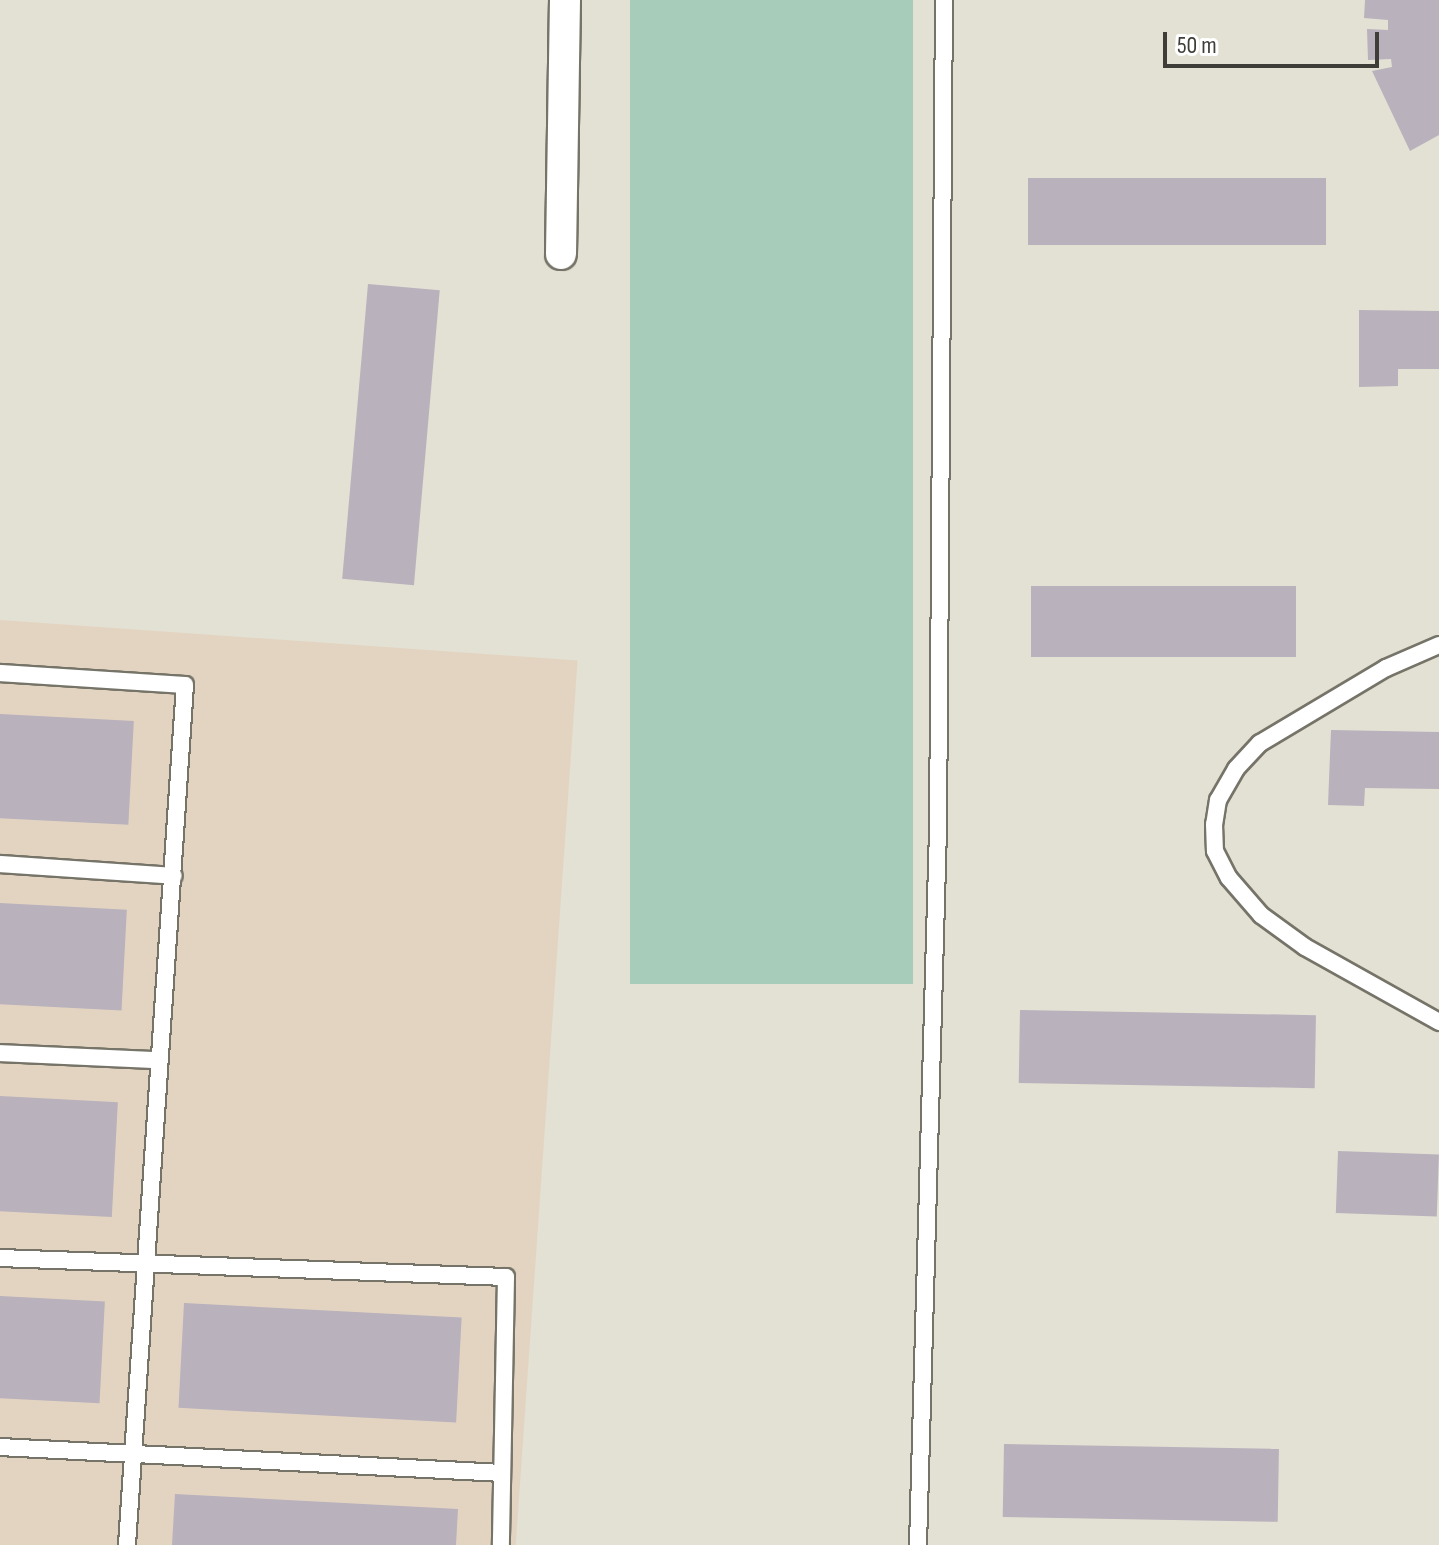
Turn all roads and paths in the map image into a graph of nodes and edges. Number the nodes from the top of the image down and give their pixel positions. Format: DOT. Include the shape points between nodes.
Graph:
graph roads {
  1 [pos="565,0"];
  2 [pos="944,0"];
  3 [pos="561,254"];
  4 [pos="1439,645"];
  5 [pos="0,673"];
  6 [pos="0,864"];
  7 [pos="174,876"];
  8 [pos="1439,1022"];
  9 [pos="0,1053"];
  10 [pos="156,1060"];
  11 [pos="0,1258"];
  12 [pos="147,1266"];
  13 [pos="0,1447"];
  14 [pos="135,1456"];
  15 [pos="502,1473"];
  16 [pos="127,1545"];
  17 [pos="501,1545"];
  18 [pos="918,1545"];
  1 -- 3 [label="street"];
  2 -- 18 [label="lane" via="938,830"];
  4 -- 8 [label="lane" via="1386,668 1260,743 1218,800 1214,824 1215,851 1229,878 1261,915 1305,947"];
  5 -- 7 [label="lane" via="185,685"];
  6 -- 7 [label="lane"];
  7 -- 10 [label="lane"];
  9 -- 10 [label="lane"];
  10 -- 12 [label="lane"];
  11 -- 12 [label="lane"];
  12 -- 14 [label="lane"];
  12 -- 15 [label="lane" via="506,1277"];
  13 -- 14 [label="lane"];
  14 -- 15 [label="lane"];
  14 -- 16 [label="lane"];
  15 -- 17 [label="lane"];
}
